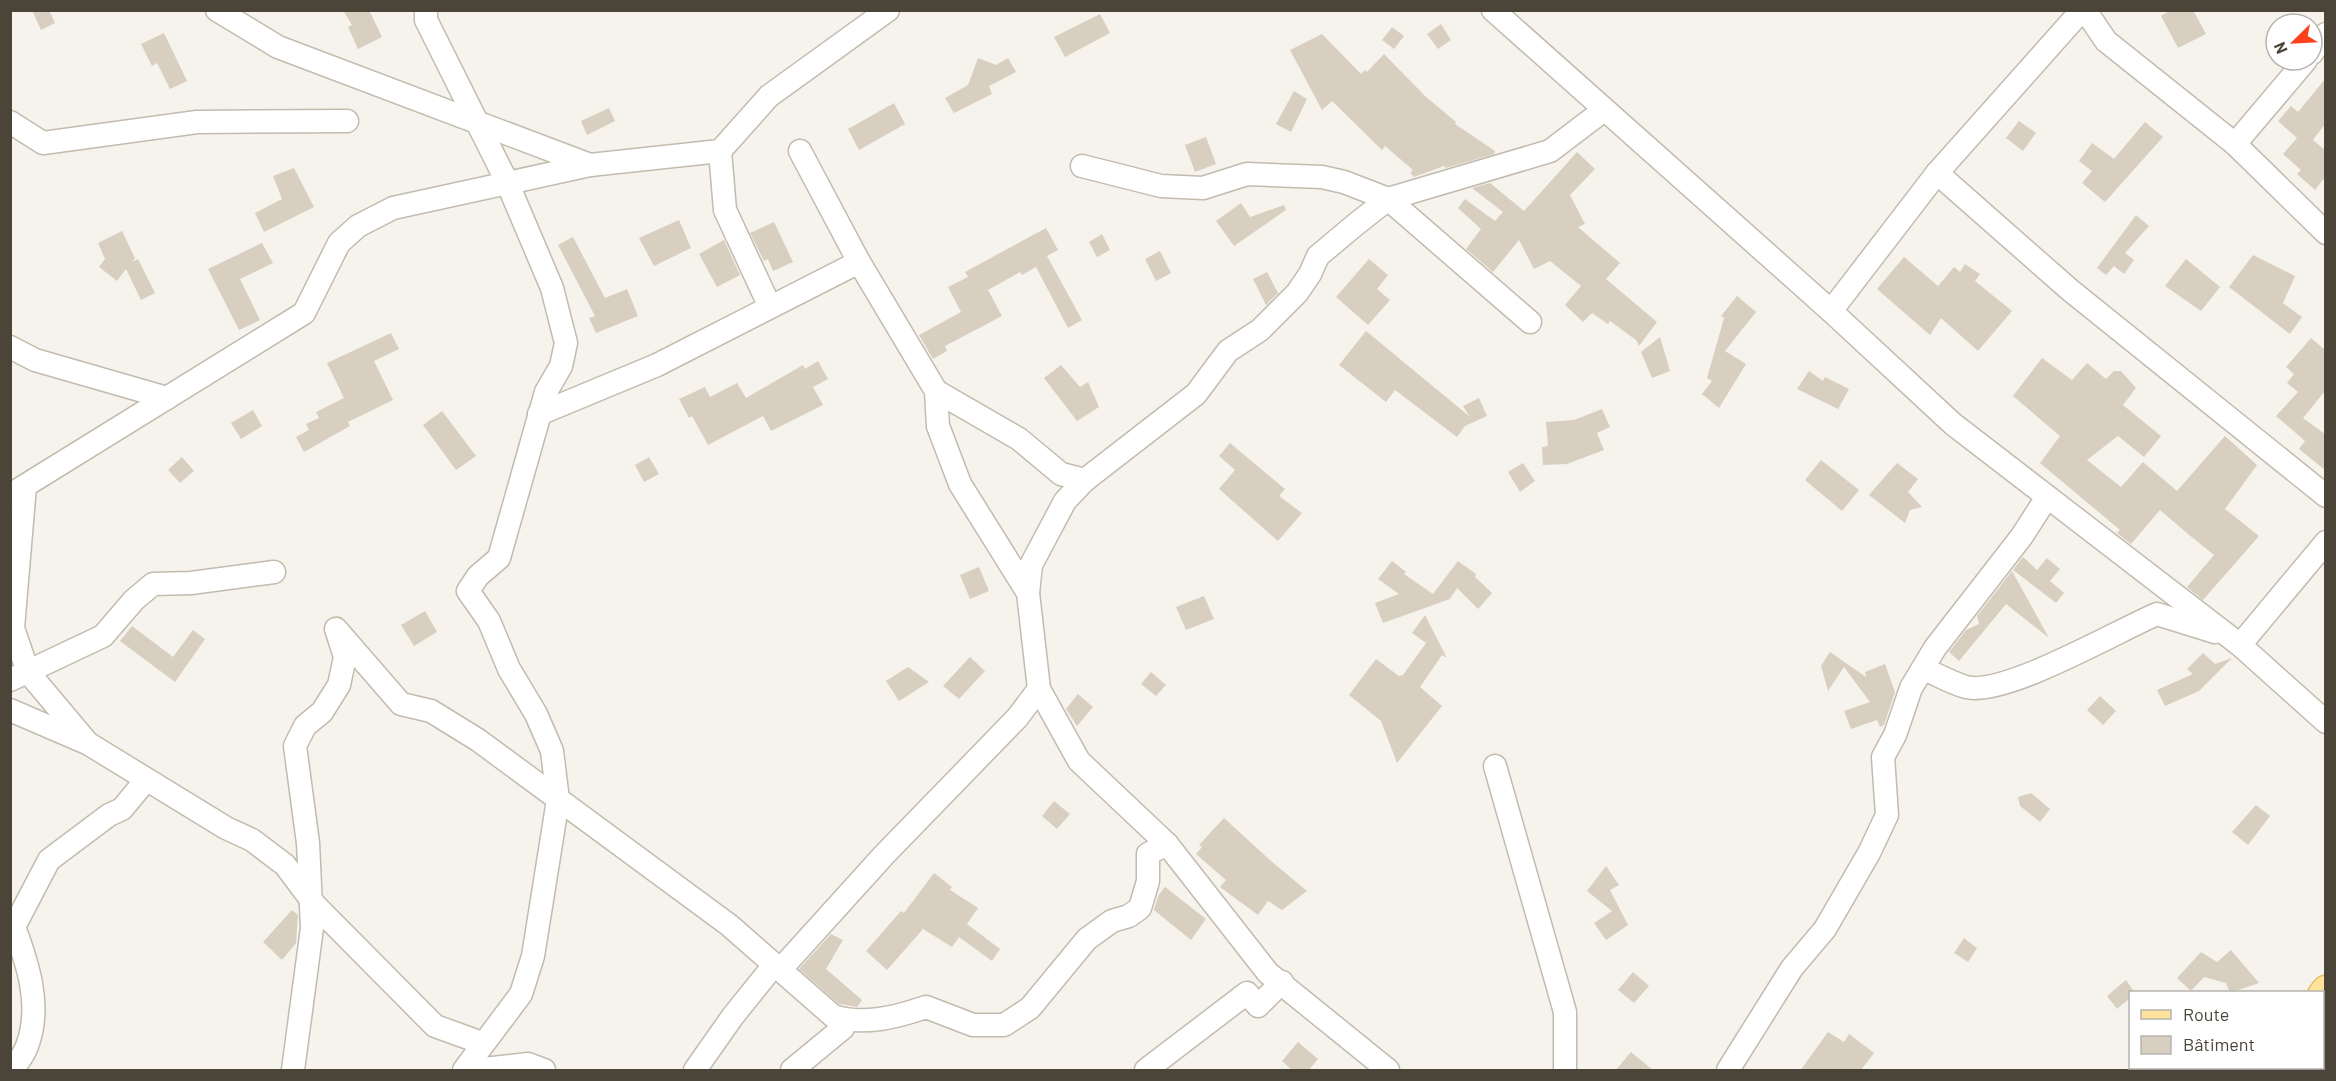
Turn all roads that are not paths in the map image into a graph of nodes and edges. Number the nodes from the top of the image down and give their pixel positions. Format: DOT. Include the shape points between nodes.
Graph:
graph roads {
  1 [pos="217,10"];
  2 [pos="426,10"];
  3 [pos="888,10"];
  4 [pos="1493,10"];
  5 [pos="2083,10"];
  6 [pos="2296,72"];
  7 [pos="1604,110"];
  8 [pos="347,121"];
  9 [pos="10,122"];
  10 [pos="478,123"];
  11 [pos="2235,144"];
  12 [pos="720,151"];
  13 [pos="800,151"];
  14 [pos="590,165"];
  15 [pos="1082,166"];
  16 [pos="1936,173"];
  17 [pos="507,182"];
  18 [pos="1388,199"];
  19 [pos="2325,233"];
  20 [pos="859,262"];
  21 [pos="770,307"];
  22 [pos="1831,311"];
  23 [pos="1530,322"];
  24 [pos="10,347"];
  25 [pos="936,392"];
  26 [pos="167,398"];
  27 [pos="539,414"];
  28 [pos="1086,480"];
  29 [pos="18,491"];
  30 [pos="2325,496"];
  31 [pos="2047,497"];
  32 [pos="2325,542"];
  33 [pos="274,572"];
  34 [pos="1028,593"];
  35 [pos="12,627"];
  36 [pos="2234,640"];
  37 [pos="1924,669"];
  38 [pos="19,676"];
  39 [pos="1039,689"];
  40 [pos="10,710"];
  41 [pos="2325,722"];
  42 [pos="89,744"];
  43 [pos="1495,766"];
  44 [pos="146,780"];
  45 [pos="558,800"];
  46 [pos="1167,844"];
  47 [pos="311,899"];
  48 [pos="777,968"];
  49 [pos="1282,982"];
  50 [pos="843,1028"];
  51 [pos="482,1043"];
  52 [pos="12,1071"];
  53 [pos="293,1071"];
  54 [pos="464,1071"];
  55 [pos="474,1071"];
  56 [pos="544,1071"];
  57 [pos="695,1071"];
  58 [pos="792,1071"];
  59 [pos="1146,1071"];
  60 [pos="1388,1071"];
  61 [pos="1565,1071"];
  62 [pos="1728,1071"];
  1 -- 10 [label="street" via="278,47"];
  2 -- 10 [label="street" via="426,20"];
  3 -- 12 [label="street" via="769,96"];
  4 -- 7 [label="street"];
  5 -- 11 [label="street" via="2106,41"];
  5 -- 16 [label="street"];
  6 -- 11 [label="street"];
  7 -- 18 [label="street" via="1550,151"];
  7 -- 22 [label="street"];
  8 -- 9 [label="street" via="197,122 43,143"];
  10 -- 14 [label="street"];
  10 -- 17 [label="street"];
  11 -- 19 [label="street"];
  12 -- 14 [label="street"];
  12 -- 21 [label="street" via="725,210"];
  13 -- 20 [label="street"];
  14 -- 17 [label="street"];
  15 -- 18 [label="street" via="1161,186 1203,188 1247,174 1322,177"];
  16 -- 22 [label="street"];
  16 -- 30 [label="street" via="2070,290"];
  17 -- 26 [label="street" via="393,208 358,226 339,243 304,313"];
  17 -- 27 [label="street" via="552,288 566,343 561,366"];
  18 -- 23 [label="street"];
  18 -- 28 [label="street" via="1318,256 1297,293 1260,330 1228,351 1197,394"];
  20 -- 21 [label="street"];
  20 -- 25 [label="street"];
  21 -- 27 [label="street" via="657,365"];
  22 -- 31 [label="street" via="1953,424"];
  24 -- 26 [label="street" via="35,360"];
  25 -- 28 [label="street" via="1019,439 1061,474"];
  25 -- 34 [label="street" via="938,426 960,484"];
  26 -- 29 [label="street"];
  27 -- 45 [label="street" via="499,558 468,591 489,621 552,751"];
  28 -- 34 [label="street" via="1065,501 1030,565"];
  29 -- 35 [label="street"];
  31 -- 36 [label="street"];
  31 -- 37 [label="street" via="2022,536 1935,648"];
  32 -- 36 [label="street"];
  33 -- 38 [label="street" via="153,585 134,600 103,636"];
  34 -- 39 [label="street"];
  35 -- 38 [label="street"];
  36 -- 37 [label="street" via="2157,614 2037,671 1990,687 1967,688"];
  36 -- 41 [label="street"];
  37 -- 62 [label="street" via="1911,688 1883,757 1887,815 1873,844 1825,929 1792,968"];
  38 -- 42 [label="street"];
  39 -- 46 [label="street" via="1079,761"];
  39 -- 48 [label="street" via="1017,718"];
  40 -- 42 [label="street"];
  42 -- 44 [label="street"];
  43 -- 61 [label="street" via="1565,1012"];
  44 -- 47 [label="street" via="252,840 285,865"];
  44 -- 52 [label="street" via="122,809 49,860 18,918 14,927 28,965 34,1005 27,1046"];
  45 -- 47 [label="street" via="478,740 430,711 401,704 336,629 345,657 339,685 322,712 305,726 295,746"];
  45 -- 48 [label="street" via="729,925"];
  45 -- 51 [label="street" via="533,956 521,994"];
  46 -- 48 [label="street" via="1148,854 1148,881 1140,908 1087,939 1030,1008 1004,1025 973,1026 926,1007 900,1016 850,1021 833,1016"];
  46 -- 49 [label="street" via="1268,972"];
  47 -- 51 [label="street" via="435,1026"];
  47 -- 53 [label="street" via="312,928"];
  48 -- 57 [label="street" via="733,1016"];
  49 -- 59 [label="street" via="1258,1006 1247,993"];
  49 -- 60 [label="street"];
  50 -- 58 [label="street"];
  51 -- 54 [label="street"];
  55 -- 56 [label="street" via="528,1064"];
}
